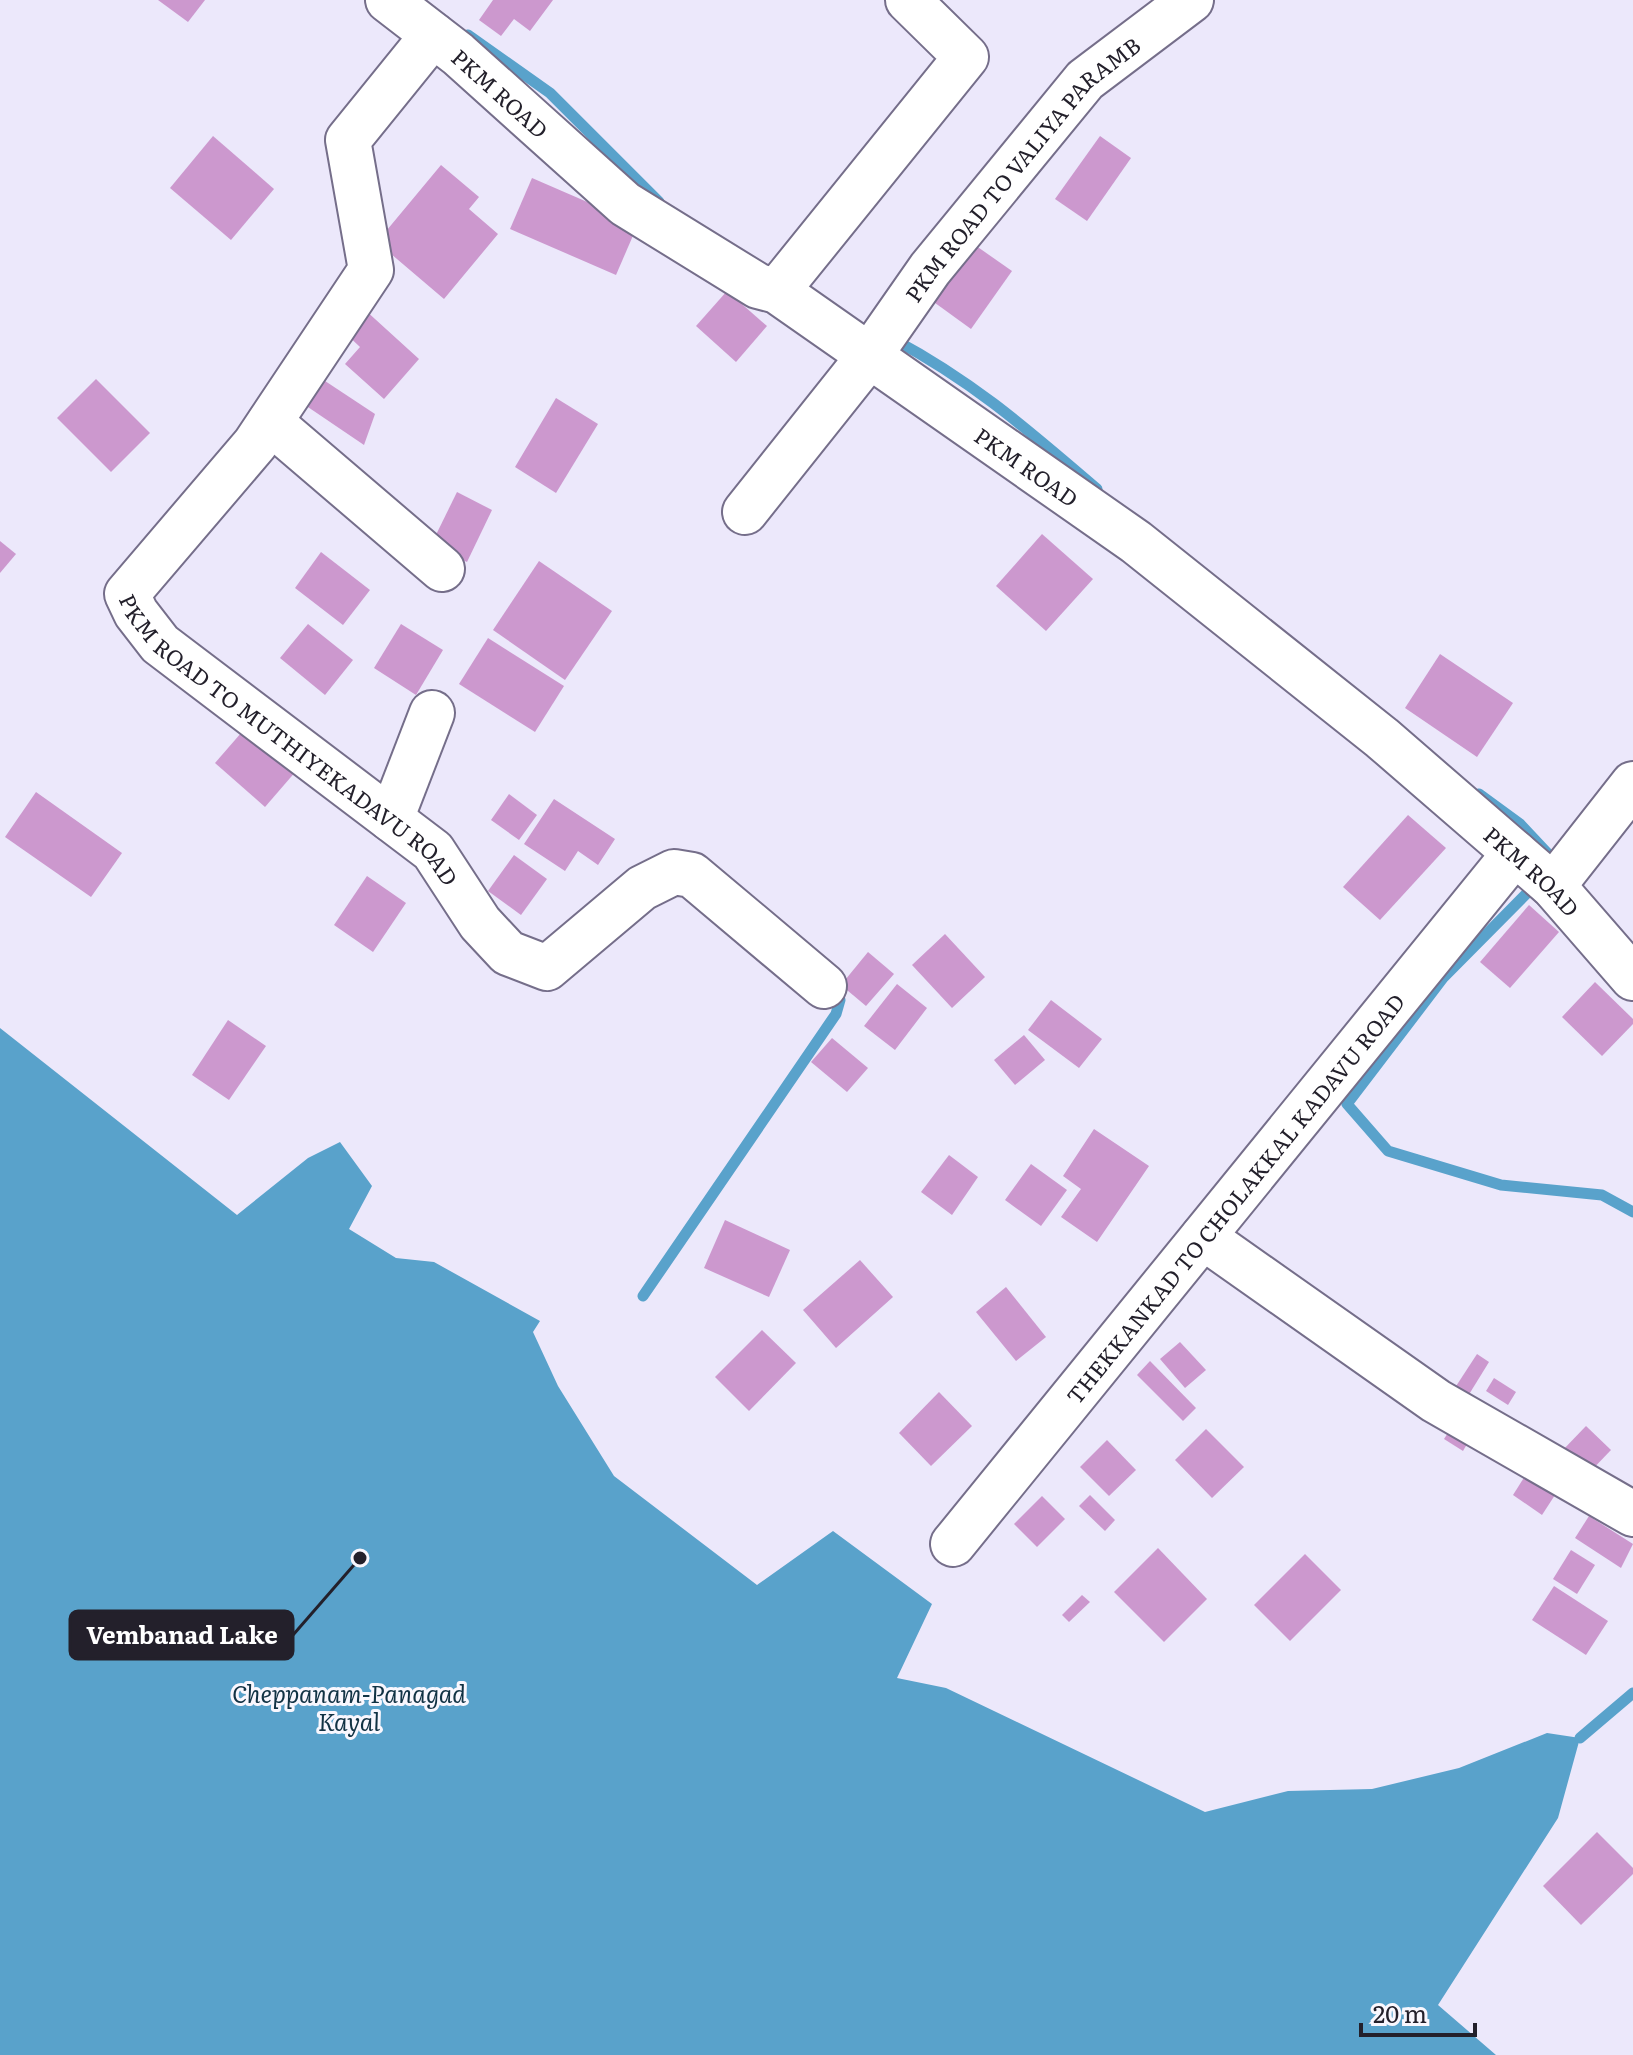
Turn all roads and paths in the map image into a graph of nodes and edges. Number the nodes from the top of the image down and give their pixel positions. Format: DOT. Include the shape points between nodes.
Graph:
graph roads {
  1 [pos="388,0"];
  2 [pos="908,0"];
  3 [pos="1188,1"];
  4 [pos="433,35"];
  5 [pos="777,291"];
  6 [pos="870,355"];
  7 [pos="270,422"];
  8 [pos="745,512"];
  9 [pos="442,569"];
  10 [pos="432,713"];
  11 [pos="1633,784"];
  12 [pos="391,819"];
  13 [pos="1515,853"];
  14 [pos="1553,886"];
  15 [pos="1633,978"];
  16 [pos="824,986"];
  17 [pos="1203,1237"];
  18 [pos="1633,1514"];
  19 [pos="953,1544"];
  1 -- 4 [label="street, PKM ROAD"];
  2 -- 5 [label="street" via="966,57"];
  3 -- 6 [label="street, PKM ROAD TO VALIYA PARAMB" via="1085,80 930,269"];
  4 -- 5 [label="street, PKM ROAD" via="625,204 758,286"];
  4 -- 7 [label="street, PKM ROAD TO MUTHIYEKADAVU ROAD" via="348,140 371,270"];
  5 -- 6 [label="street, PKM ROAD"];
  6 -- 8 [label="street, PKM ROAD TO VALIYA PARAMB"];
  6 -- 13 [label="street, PKM ROAD" via="1136,542 1382,738"];
  7 -- 9 [label="street"];
  7 -- 12 [label="street, PKM ROAD TO MUTHIYEKADAVU ROAD" via="127,594 160,644"];
  10 -- 12 [label="street"];
  11 -- 14 [label="street"];
  12 -- 16 [label="street, PKM ROAD TO MUTHIYEKADAVU ROAD" via="433,851 480,923 508,953 547,968 642,888 674,872 692,875"];
  13 -- 14 [label="street, PKM ROAD"];
  13 -- 17 [label="street, THEKKANKAD TO CHOLAKKAL KADAVU ROAD"];
  14 -- 15 [label="street, PKM ROAD"];
  17 -- 18 [label="street" via="1436,1401"];
  17 -- 19 [label="street, THEKKANKAD TO CHOLAKKAL KADAVU ROAD"];
}
